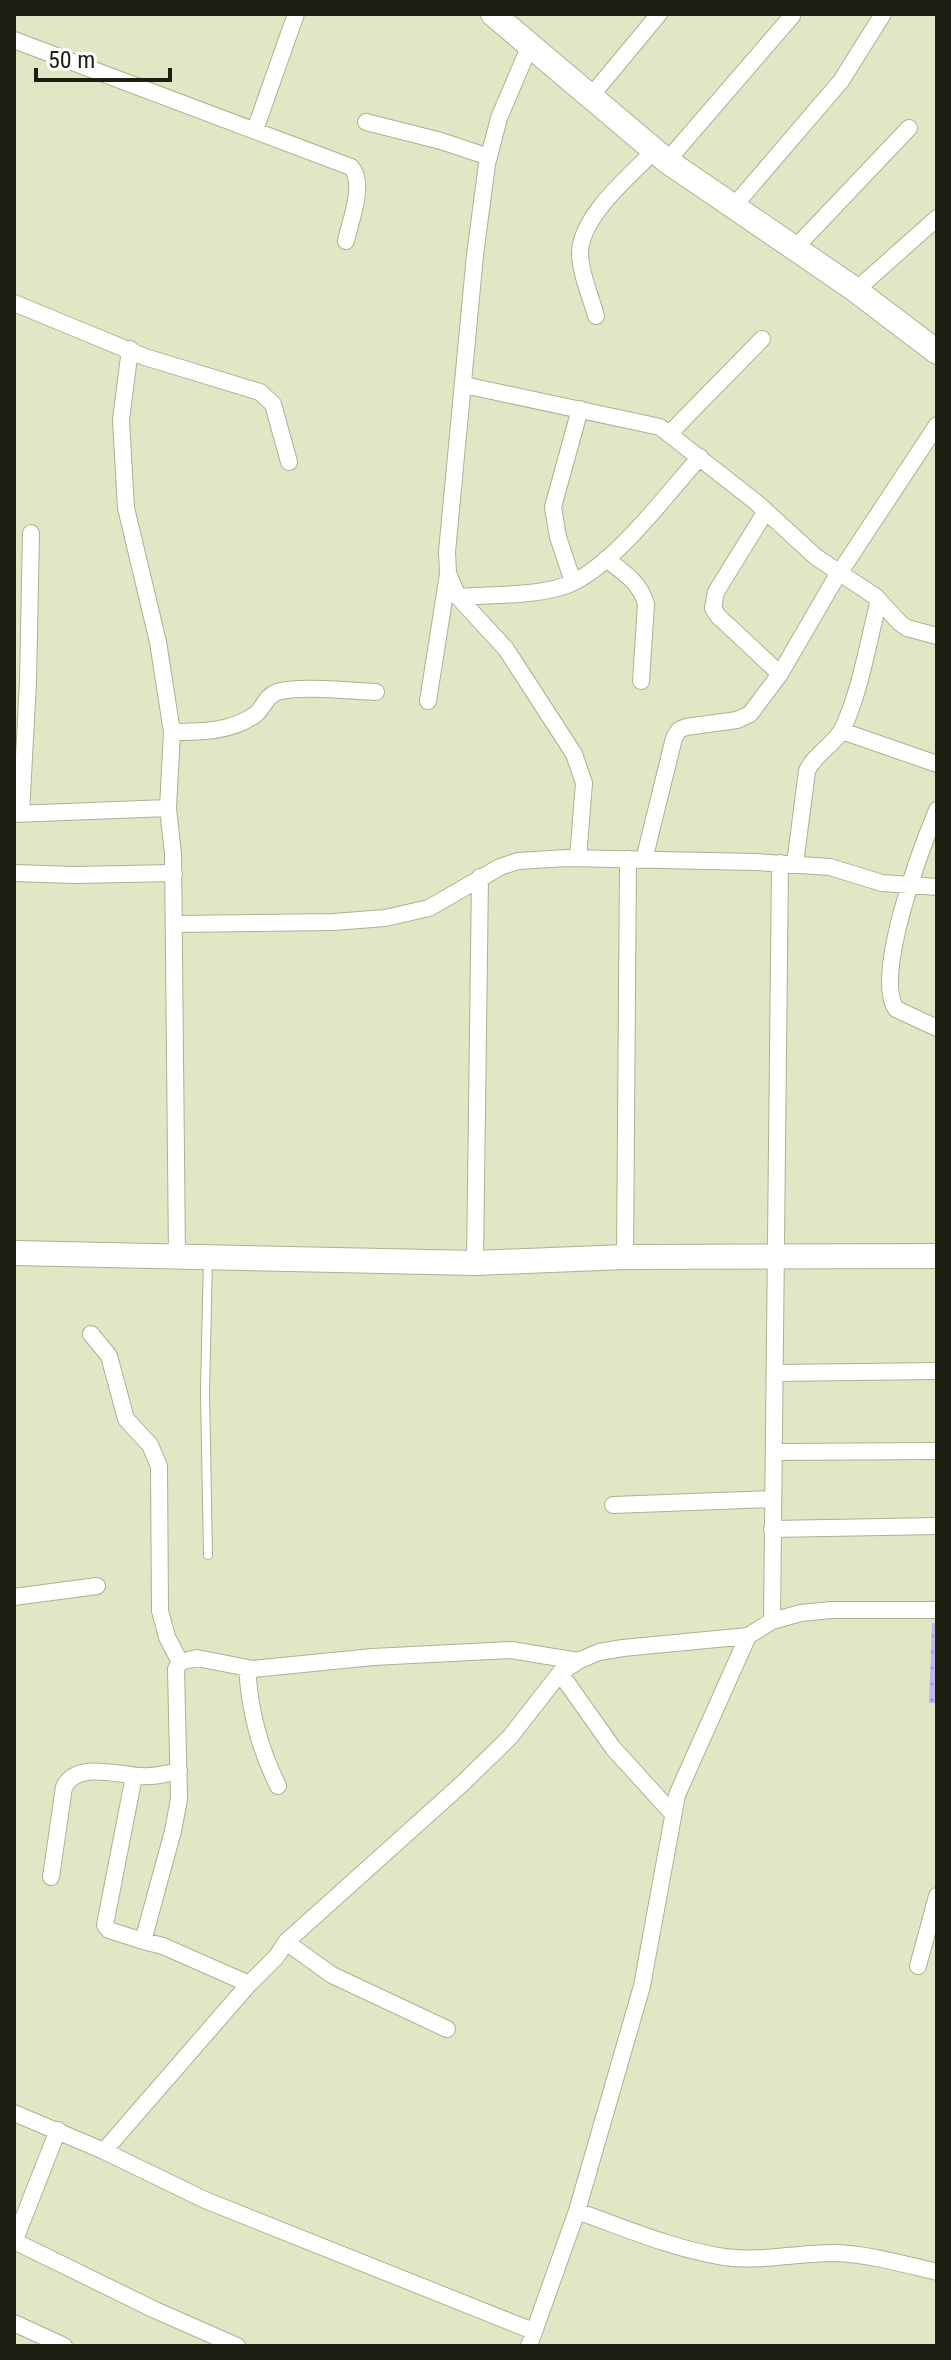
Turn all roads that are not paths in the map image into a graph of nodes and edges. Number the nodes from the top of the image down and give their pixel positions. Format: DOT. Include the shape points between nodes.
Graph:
graph roads {
  1 [pos="296,14"];
  2 [pos="493,14"];
  3 [pos="659,14"];
  4 [pos="883,14"];
  5 [pos="792,16"];
  6 [pos="14,40"];
  7 [pos="530,45"];
  8 [pos="591,96"];
  9 [pos="366,122"];
  10 [pos="909,128"];
  11 [pos="255,130"];
  12 [pos="661,156"];
  13 [pos="489,157"];
  14 [pos="734,206"];
  15 [pos="937,218"];
  16 [pos="346,241"];
  17 [pos="795,248"];
  18 [pos="856,290"];
  19 [pos="14,303"];
  20 [pos="596,316"];
  21 [pos="762,339"];
  22 [pos="130,349"];
  23 [pos="937,352"];
  24 [pos="464,385"];
  25 [pos="580,409"];
  26 [pos="937,425"];
  27 [pos="670,433"];
  28 [pos="700,457"];
  29 [pos="289,462"];
  30 [pos="766,511"];
  31 [pos="31,533"];
  32 [pos="606,559"];
  33 [pos="840,572"];
  34 [pos="448,573"];
  35 [pos="573,582"];
  36 [pos="458,597"];
  37 [pos="879,600"];
  38 [pos="937,636"];
  39 [pos="780,674"];
  40 [pos="641,681"];
  41 [pos="376,692"];
  42 [pos="428,701"];
  43 [pos="842,731"];
  44 [pos="172,732"];
  45 [pos="937,764"];
  46 [pos="168,808"];
  47 [pos="937,810"];
  48 [pos="18,813"];
  49 [pos="578,858"];
  50 [pos="636,859"];
  51 [pos="788,864"];
  52 [pos="14,873"];
  53 [pos="174,873"];
  54 [pos="480,877"];
  55 [pos="910,886"];
  56 [pos="937,887"];
  57 [pos="174,924"];
  58 [pos="937,1028"];
  59 [pos="14,1253"];
  60 [pos="937,1255"];
  61 [pos="177,1257"];
  62 [pos="208,1257"];
  63 [pos="625,1257"];
  64 [pos="777,1258"];
  65 [pos="475,1263"];
  66 [pos="91,1334"];
  67 [pos="937,1371"];
  68 [pos="775,1373"];
  69 [pos="937,1451"];
  70 [pos="774,1452"];
  71 [pos="773,1499"];
  72 [pos="613,1505"];
  73 [pos="937,1526"];
  74 [pos="772,1529"];
  75 [pos="208,1555"];
  76 [pos="97,1586"];
  77 [pos="14,1597"];
  78 [pos="937,1610"];
  79 [pos="772,1621"];
  80 [pos="748,1636"];
  81 [pos="578,1661"];
  82 [pos="180,1662"];
  83 [pos="247,1668"];
  84 [pos="560,1673"];
  85 [pos="179,1771"];
  86 [pos="134,1776"];
  87 [pos="278,1786"];
  88 [pos="673,1814"];
  89 [pos="51,1877"];
  90 [pos="937,1896"];
  91 [pos="143,1941"];
  92 [pos="286,1942"];
  93 [pos="918,1966"];
  94 [pos="249,1984"];
  95 [pos="447,2029"];
  96 [pos="14,2113"];
  97 [pos="58,2130"];
  98 [pos="104,2151"];
  99 [pos="577,2211"];
  100 [pos="14,2241"];
  101 [pos="937,2272"];
  102 [pos="14,2323"];
  103 [pos="531,2339"];
  104 [pos="64,2346"];
  105 [pos="237,2346"];
  1 -- 11 [label="street"];
  2 -- 7 [label="street"];
  3 -- 8 [label="street"];
  4 -- 14 [label="street" via="841,81"];
  5 -- 12 [label="street"];
  6 -- 11 [label="street"];
  7 -- 8 [label="street"];
  7 -- 13 [label="street" via="499,118"];
  8 -- 12 [label="street"];
  9 -- 13 [label="street"];
  10 -- 17 [label="street"];
  11 -- 16 [label="street" via="356,172"];
  12 -- 14 [label="street"];
  12 -- 20 [label="street" via="588,224 581,242 582,265"];
  13 -- 24 [label="street"];
  14 -- 17 [label="street"];
  15 -- 18 [label="street"];
  17 -- 18 [label="street"];
  18 -- 23 [label="street"];
  19 -- 22 [label="street"];
  21 -- 27 [label="street"];
  22 -- 29 [label="street" via="268,397"];
  22 -- 44 [label="street" via="121,420 126,508 158,642"];
  24 -- 25 [label="street"];
  24 -- 34 [label="street"];
  25 -- 27 [label="street"];
  25 -- 35 [label="street" via="553,507"];
  26 -- 33 [label="street"];
  27 -- 28 [label="street"];
  28 -- 30 [label="street"];
  28 -- 32 [label="street"];
  30 -- 33 [label="street"];
  30 -- 39 [label="street" via="716,592 713,608"];
  31 -- 48 [label="street"];
  32 -- 35 [label="street"];
  32 -- 40 [label="street" via="643,592"];
  33 -- 37 [label="street"];
  33 -- 39 [label="street"];
  34 -- 36 [label="street"];
  34 -- 42 [label="street"];
  35 -- 36 [label="street"];
  36 -- 49 [label="street" via="506,649 574,754 584,783"];
  37 -- 38 [label="street" via="907,628"];
  37 -- 43 [label="street"];
  39 -- 50 [label="street" via="750,714 679,730"];
  41 -- 44 [label="street" via="276,692 258,712 227,727"];
  43 -- 45 [label="street"];
  43 -- 51 [label="street" via="807,771"];
  44 -- 46 [label="street"];
  46 -- 48 [label="street"];
  46 -- 53 [label="street"];
  47 -- 55 [label="street"];
  49 -- 50 [label="street"];
  49 -- 54 [label="street" via="518,861"];
  50 -- 51 [label="street"];
  50 -- 63 [label="street"];
  51 -- 55 [label="street" via="830,867"];
  51 -- 64 [label="street"];
  52 -- 53 [label="street"];
  53 -- 57 [label="street"];
  54 -- 57 [label="street" via="448,900 385,918"];
  54 -- 65 [label="street"];
  55 -- 56 [label="street"];
  55 -- 58 [label="street" via="896,928 892,1003 905,1015"];
  57 -- 61 [label="street"];
  59 -- 61 [label="street"];
  60 -- 64 [label="street"];
  61 -- 62 [label="street"];
  62 -- 65 [label="street"];
  62 -- 75 [label="lane"];
  63 -- 64 [label="street"];
  63 -- 65 [label="street"];
  64 -- 68 [label="street"];
  66 -- 82 [label="street" via="109,1356 126,1419 159,1466 160,1611"];
  67 -- 68 [label="street"];
  68 -- 70 [label="street"];
  69 -- 70 [label="street"];
  70 -- 71 [label="street"];
  71 -- 72 [label="street"];
  71 -- 74 [label="street"];
  73 -- 74 [label="street"];
  74 -- 79 [label="street"];
  76 -- 77 [label="street"];
  78 -- 79 [label="street" via="832,1610"];
  79 -- 80 [label="street"];
  80 -- 81 [label="street" via="623,1648"];
  80 -- 88 [label="street"];
  81 -- 83 [label="street" via="490,1650"];
  81 -- 84 [label="street"];
  82 -- 83 [label="street" via="197,1658"];
  82 -- 85 [label="street"];
  83 -- 87 [label="street" via="254,1727"];
  84 -- 88 [label="street" via="613,1748"];
  84 -- 92 [label="street" via="510,1737"];
  85 -- 86 [label="street"];
  85 -- 91 [label="street" via="173,1831"];
  86 -- 89 [label="street" via="85,1771 67,1779"];
  86 -- 91 [label="street" via="105,1925"];
  88 -- 99 [label="street" via="642,1986"];
  90 -- 93 [label="street"];
  91 -- 94 [label="street"];
  92 -- 94 [label="street"];
  92 -- 95 [label="street" via="332,1975"];
  94 -- 98 [label="street"];
  96 -- 97 [label="street"];
  97 -- 98 [label="street"];
  97 -- 100 [label="street"];
  98 -- 103 [label="street" via="205,2200"];
  99 -- 101 [label="street" via="688,2250 727,2257 835,2253"];
  99 -- 103 [label="street"];
  100 -- 105 [label="street"];
  102 -- 104 [label="street"];
}
